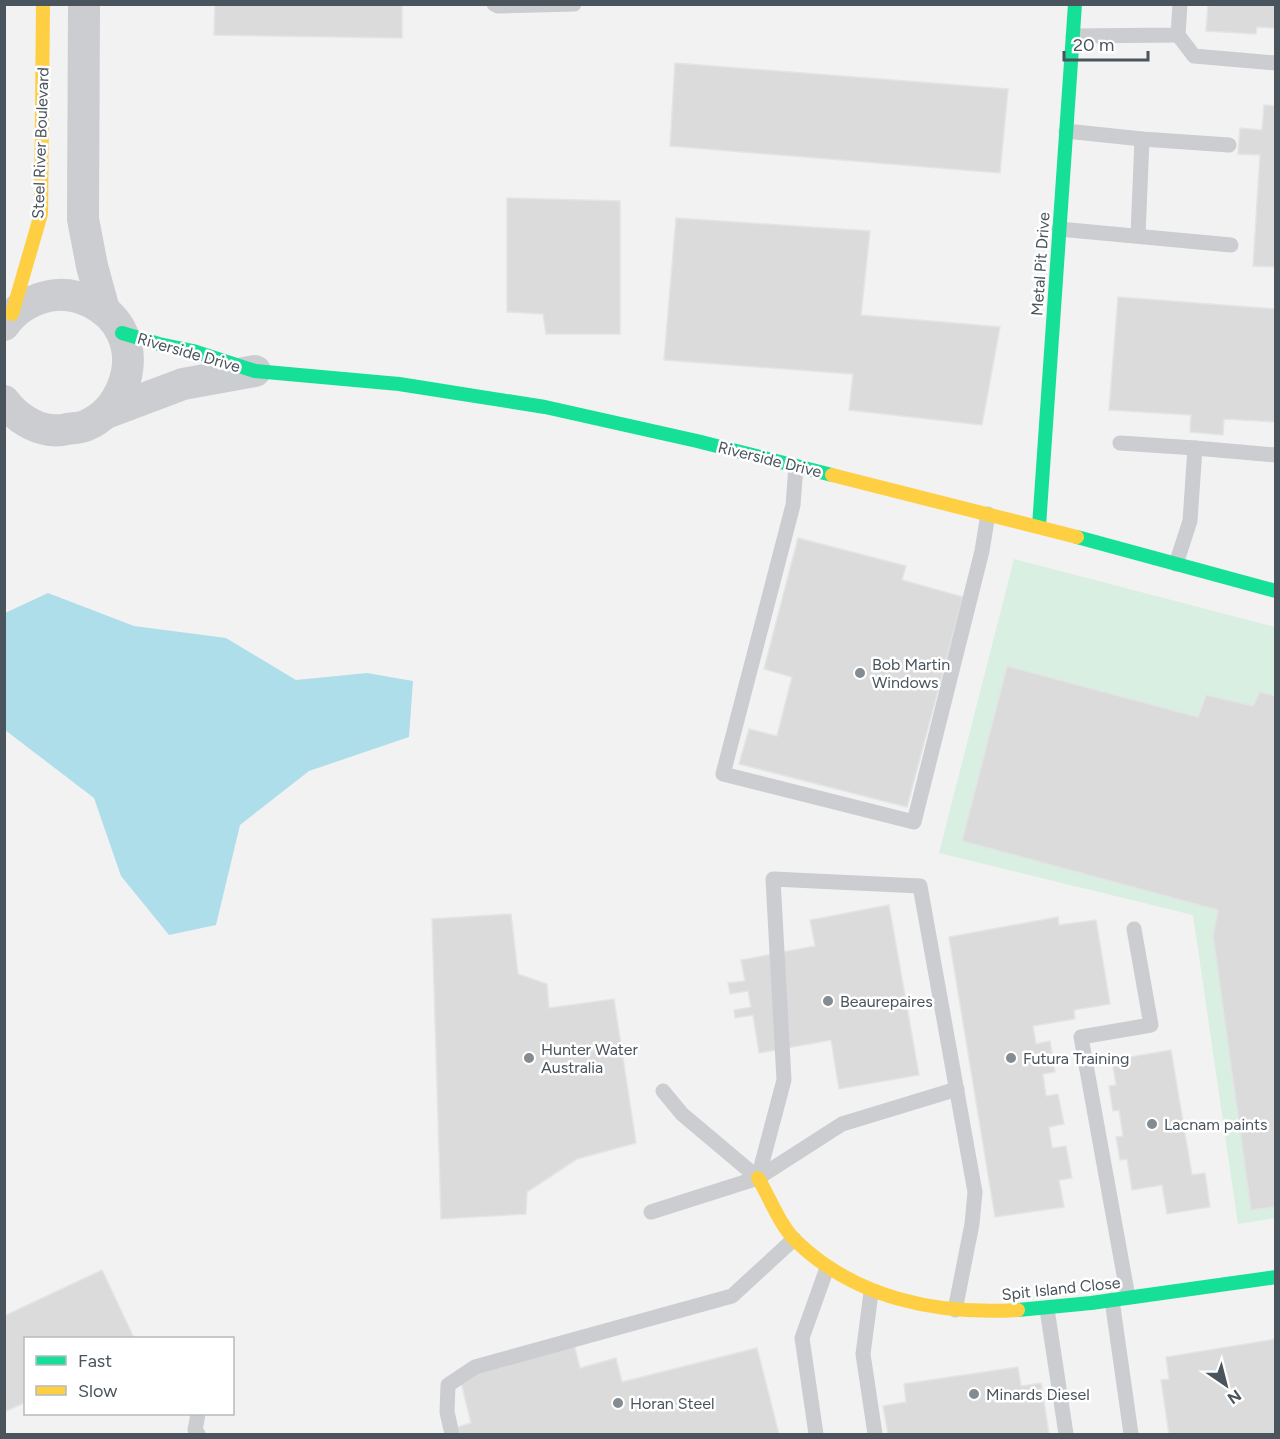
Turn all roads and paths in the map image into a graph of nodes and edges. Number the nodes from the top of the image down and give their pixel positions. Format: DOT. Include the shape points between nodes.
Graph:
graph roads {
  1 [pos="43,4"];
  2 [pos="84,4"];
  3 [pos="494,4"];
  4 [pos="574,4"];
  5 [pos="1075,4"];
  6 [pos="1180,4"];
  7 [pos="1178,35"];
  8 [pos="1072,36"];
  9 [pos="1275,63"];
  10 [pos="1066,131"];
  11 [pos="1142,139"];
  12 [pos="1229,146"];
  13 [pos="1059,229"];
  14 [pos="1138,235"];
  15 [pos="1231,245"];
  16 [pos="8,320"];
  17 [pos="113,322"];
  18 [pos="255,371"];
  19 [pos="7,408"];
  20 [pos="106,413"];
  21 [pos="1120,443"];
  22 [pos="1196,448"];
  23 [pos="1275,455"];
  24 [pos="796,466"];
  25 [pos="988,514"];
  26 [pos="1039,526"];
  27 [pos="1176,564"];
  28 [pos="1275,591"];
  29 [pos="1134,929"];
  30 [pos="957,1089"];
  31 [pos="663,1091"];
  32 [pos="758,1178"];
  33 [pos="651,1212"];
  34 [pos="794,1239"];
  35 [pos="827,1269"];
  36 [pos="1275,1277"];
  37 [pos="871,1293"];
  38 [pos="1128,1297"];
  39 [pos="1112,1300"];
  40 [pos="1047,1309"];
  41 [pos="955,1310"];
  42 [pos="197,1415"];
  43 [pos="192,1433"];
  44 [pos="452,1434"];
  45 [pos="816,1434"];
  46 [pos="875,1434"];
  47 [pos="1066,1434"];
  48 [pos="1131,1434"];
  1 -- 16 [label="street, Steel River Boulevard" via="41,214"];
  2 -- 17 [label="street" via="84,219 92,266"];
  3 -- 4 [label="lane"];
  5 -- 8 [label="street, Metal Pit Drive"];
  6 -- 7 [label="lane"];
  7 -- 8 [label="lane"];
  7 -- 9 [label="lane" via="1194,56"];
  8 -- 10 [label="street, Metal Pit Drive"];
  10 -- 11 [label="lane"];
  10 -- 13 [label="street, Metal Pit Drive"];
  11 -- 12 [label="lane"];
  11 -- 14 [label="lane"];
  13 -- 14 [label="lane"];
  13 -- 26 [label="street, Metal Pit Drive"];
  14 -- 15 [label="lane"];
  16 -- 17 [label="street" via="34,299 59,294 81,297"];
  17 -- 18 [label="street, Riverside Drive"];
  17 -- 20 [label="street" via="128,363 123,390"];
  18 -- 20 [label="street, Riverside Drive" via="183,384"];
  18 -- 24 [label="street, Riverside Drive" via="399,384 545,407"];
  19 -- 20 [label="street, Riverside Drive" via="34,426 61,431 86,426"];
  21 -- 22 [label="lane"];
  22 -- 23 [label="lane"];
  22 -- 27 [label="lane" via="1190,521"];
  24 -- 25 [label="street, Riverside Drive"];
  24 -- 25 [label="lane" via="793,505 723,774 914,822"];
  25 -- 26 [label="street, Riverside Drive"];
  26 -- 27 [label="street, Riverside Drive"];
  27 -- 28 [label="street, Riverside Drive"];
  29 -- 38 [label="lane" via="1151,1025 1081,1037"];
  30 -- 32 [label="lane" via="842,1124"];
  30 -- 32 [label="lane" via="920,886 773,879 784,1080"];
  30 -- 41 [label="lane" via="975,1192"];
  31 -- 32 [label="lane" via="682,1114"];
  32 -- 33 [label="lane"];
  32 -- 34 [label="street, Spit Island Close"];
  34 -- 35 [label="street, Spit Island Close"];
  34 -- 44 [label="lane" via="732,1296 474,1367 448,1384 447,1412"];
  35 -- 37 [label="street, Spit Island Close"];
  35 -- 45 [label="lane" via="802,1338"];
  36 -- 38 [label="street, Spit Island Close"];
  37 -- 41 [label="street, Spit Island Close"];
  37 -- 46 [label="lane" via="863,1354"];
  38 -- 39 [label="street, Spit Island Close"];
  39 -- 40 [label="street, Spit Island Close"];
  39 -- 48 [label="lane"];
  40 -- 41 [label="street, Spit Island Close"];
  40 -- 47 [label="lane"];
  42 -- 43 [label="lane"];
}
